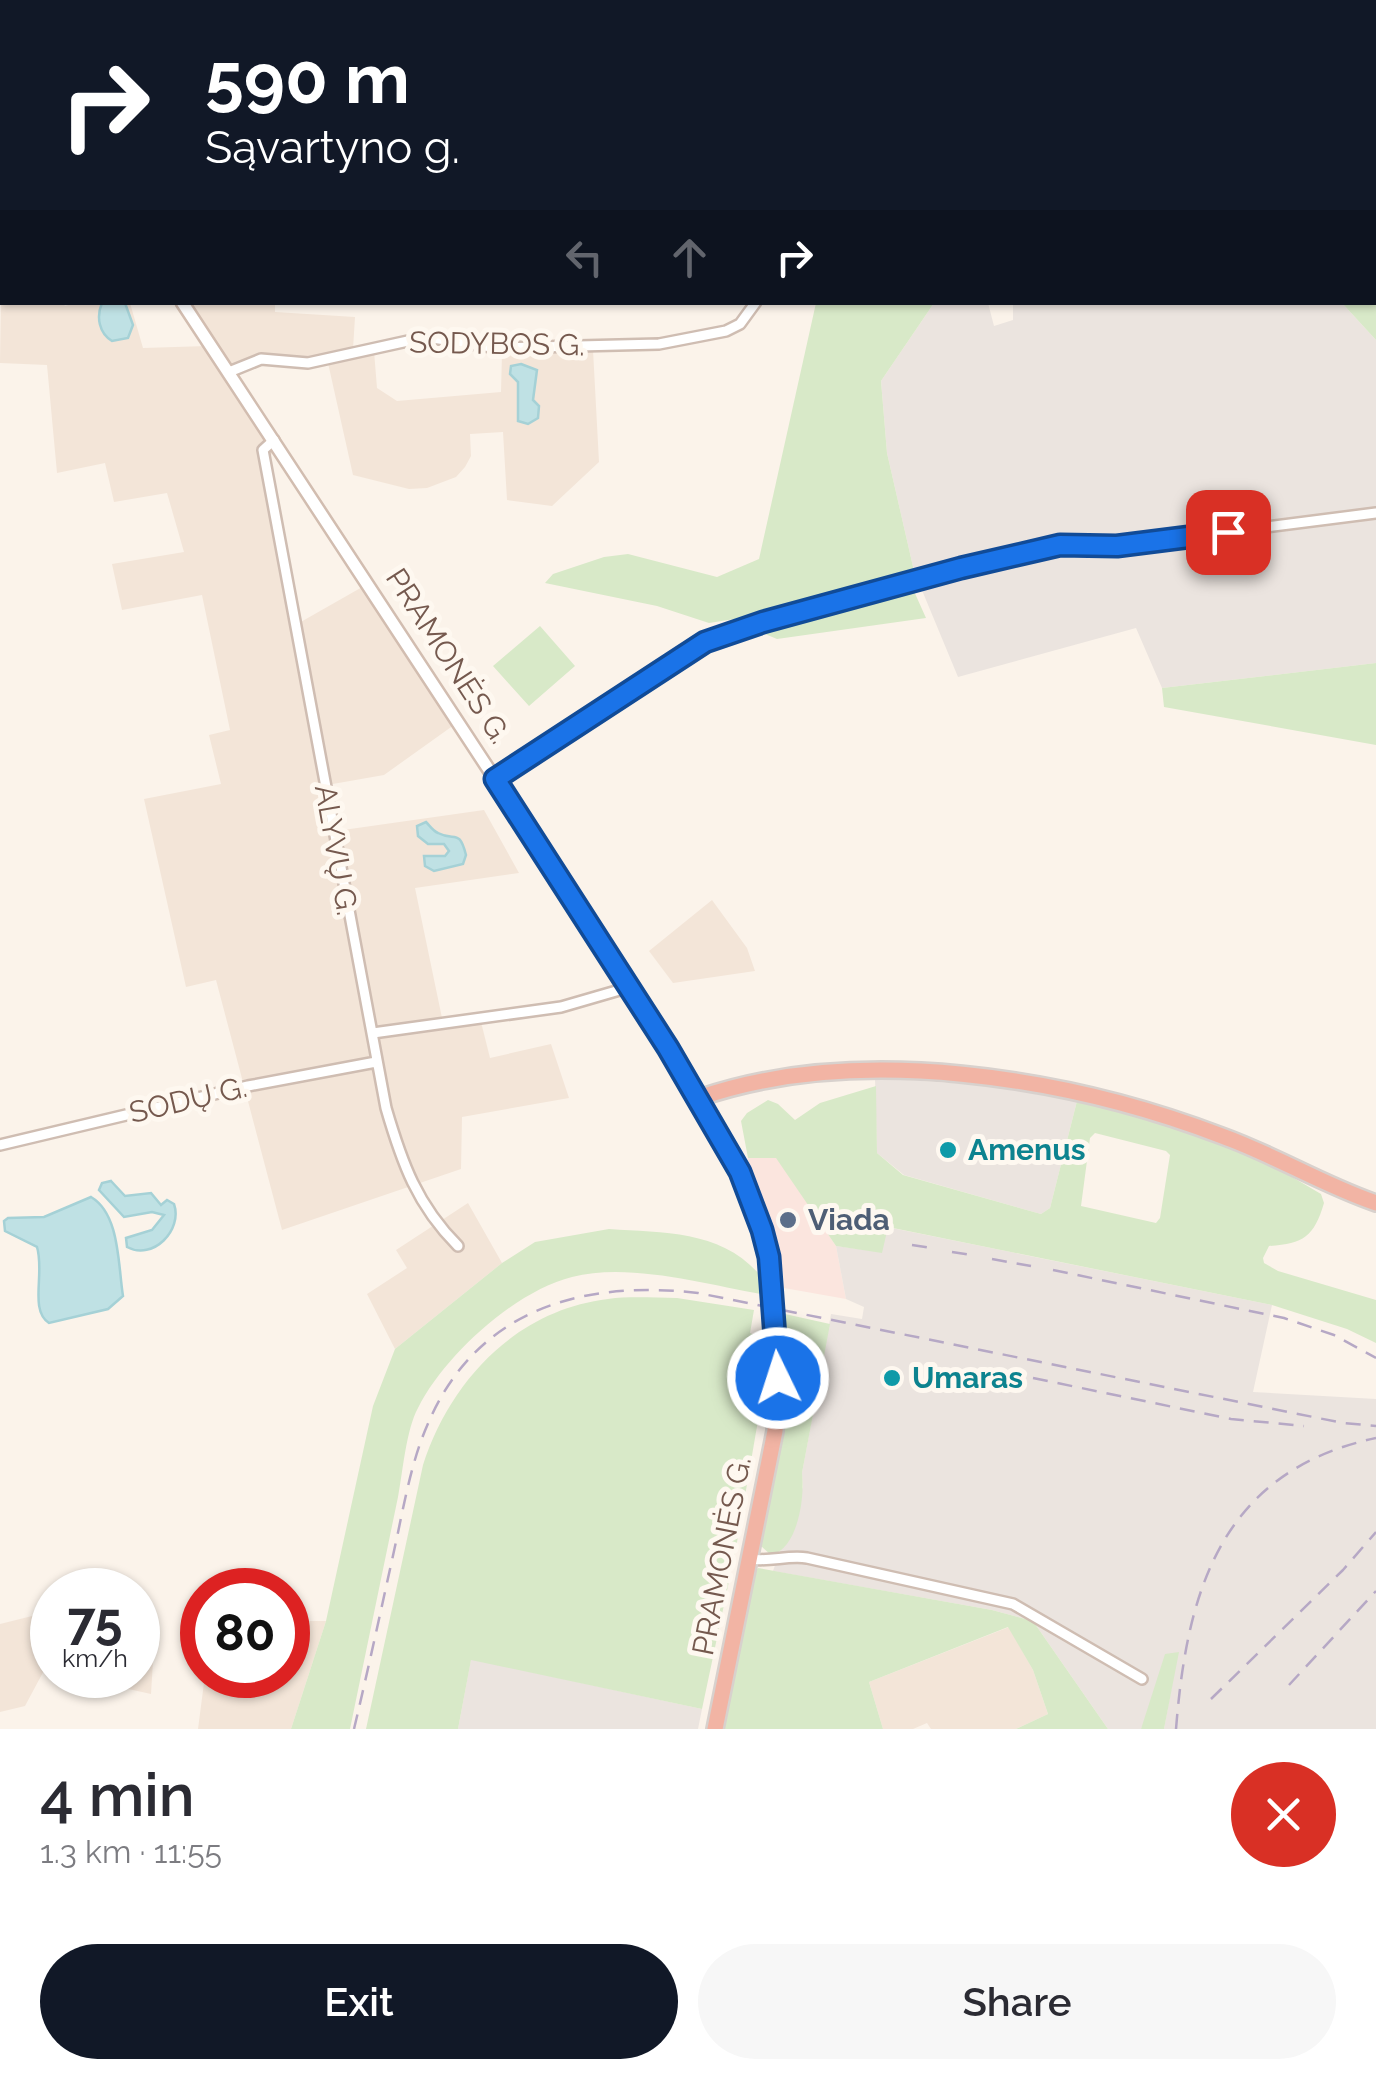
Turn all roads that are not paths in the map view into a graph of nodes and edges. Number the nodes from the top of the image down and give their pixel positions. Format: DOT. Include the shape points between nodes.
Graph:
graph roads {
  1 [pos="184,305"];
  2 [pos="754,305"];
  3 [pos="229,372"];
  4 [pos="274,440"];
  5 [pos="1376,513"];
  6 [pos="495,779"];
  7 [pos="630,988"];
  8 [pos="373,1033"];
  9 [pos="376,1062"];
  10 [pos="698,1098"];
  11 [pos="0,1145"];
  12 [pos="1376,1204"];
  13 [pos="458,1246"];
  14 [pos="750,1558"];
  15 [pos="1142,1679"];
  16 [pos="715,1729"];
  1 -- 3 [label="main road, PRAMONĖS G."];
  2 -- 3 [label="street, SODYBOS G." via="726,332 659,344 498,348 426,337 308,363 261,359"];
  3 -- 4 [label="main road, PRAMONĖS G."];
  4 -- 6 [label="main road, PRAMONĖS G."];
  4 -- 8 [label="street, ALYVŲ G." via="263,450"];
  5 -- 6 [label="street" via="1117,546 1060,545 763,622 705,642"];
  6 -- 7 [label="main road, PRAMONĖS G."];
  7 -- 8 [label="street" via="561,1007"];
  7 -- 10 [label="main road, PRAMONĖS G."];
  8 -- 9 [label="street, ALYVŲ G."];
  9 -- 11 [label="street, SODŲ G."];
  9 -- 13 [label="street, ALYVŲ G." via="409,1176 434,1223"];
  10 -- 12 [label="highway" via="752,1084 858,1072 1023,1082 1186,1122"];
  10 -- 14 [label="highway, PRAMONĖS G., bridge" via="753,1202 772,1274 775,1431"];
  14 -- 15 [label="street" via="806,1558 1013,1604"];
  14 -- 16 [label="highway, PRAMONĖS G."];
}
